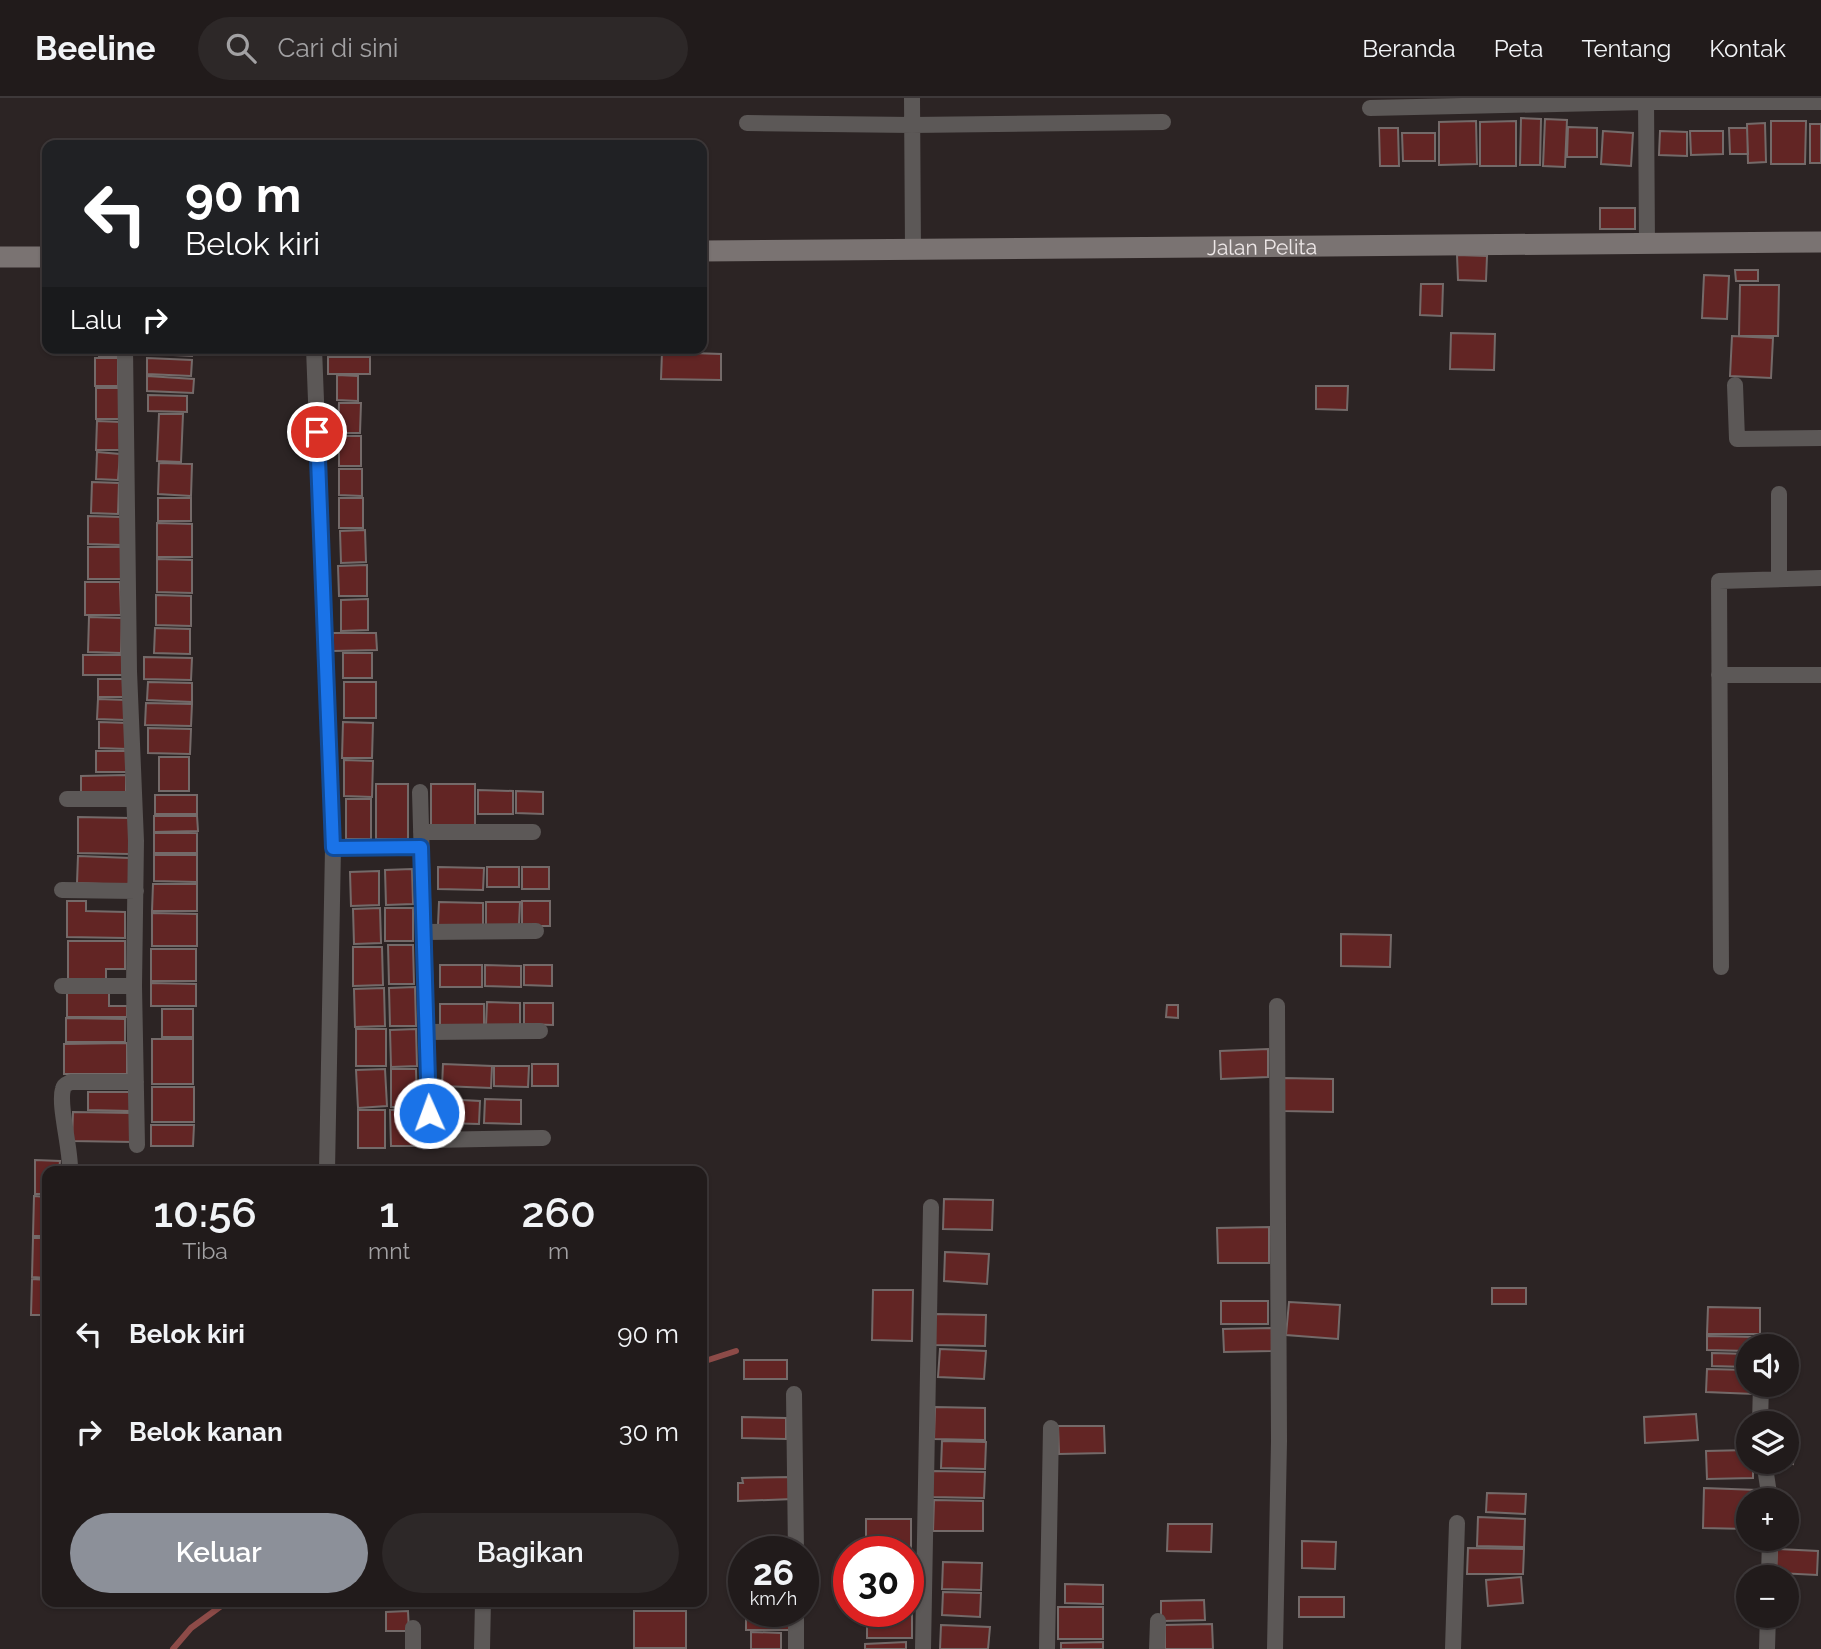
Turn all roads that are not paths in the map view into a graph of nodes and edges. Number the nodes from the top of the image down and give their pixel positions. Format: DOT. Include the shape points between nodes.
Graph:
graph roads {
  1 [pos="912,98"];
  2 [pos="1646,100"];
  3 [pos="1752,100"];
  4 [pos="1821,102"];
  5 [pos="1370,108"];
  6 [pos="1163,122"];
  7 [pos="747,123"];
  8 [pos="912,125"];
  9 [pos="1821,242"];
  10 [pos="1647,243"];
  11 [pos="913,250"];
  12 [pos="707,251"];
  13 [pos="0,257"];
  14 [pos="42,257"];
  15 [pos="125,354"];
  16 [pos="314,354"];
  17 [pos="1735,385"];
  18 [pos="1821,438"];
  19 [pos="1779,494"];
  20 [pos="1821,578"];
  21 [pos="1779,579"];
  22 [pos="1719,674"];
  23 [pos="1821,675"];
  24 [pos="420,792"];
  25 [pos="67,799"];
  26 [pos="134,799"];
  27 [pos="533,832"];
  28 [pos="421,839"];
  29 [pos="333,848"];
  30 [pos="62,890"];
  31 [pos="136,891"];
  32 [pos="536,931"];
  33 [pos="424,932"];
  34 [pos="1720,967"];
  35 [pos="134,985"];
  36 [pos="62,986"];
  37 [pos="1277,1006"];
  38 [pos="540,1031"];
  39 [pos="427,1032"];
  40 [pos="136,1082"];
  41 [pos="543,1138"];
  42 [pos="137,1145"];
  43 [pos="70,1166"];
  44 [pos="327,1166"];
  45 [pos="931,1207"];
  46 [pos="794,1394"];
  47 [pos="1051,1428"];
  48 [pos="1457,1522"];
  49 [pos="796,1536"];
  50 [pos="483,1607"];
  51 [pos="1158,1621"];
  52 [pos="796,1627"];
  53 [pos="412,1628"];
  54 [pos="1768,1628"];
  55 [pos="412,1649"];
  56 [pos="482,1649"];
  57 [pos="796,1649"];
  58 [pos="923,1649"];
  59 [pos="1047,1649"];
  60 [pos="1157,1649"];
  61 [pos="1275,1649"];
  62 [pos="1453,1649"];
  63 [pos="1767,1649"];
  1 -- 8 [label="street"];
  2 -- 3 [label="street"];
  2 -- 5 [label="street"];
  2 -- 10 [label="street"];
  3 -- 4 [label="street"];
  6 -- 8 [label="street"];
  7 -- 8 [label="street"];
  8 -- 11 [label="street"];
  9 -- 10 [label="street, Jalan Pelita"];
  10 -- 11 [label="street, Jalan Pelita"];
  11 -- 12 [label="street, Jalan Pelita"];
  13 -- 14 [label="street"];
  15 -- 26 [label="street"];
  16 -- 29 [label="street"];
  17 -- 18 [label="street" via="1737,439"];
  19 -- 21 [label="street"];
  20 -- 21 [label="street"];
  21 -- 22 [label="street" via="1719,581"];
  22 -- 23 [label="street"];
  22 -- 34 [label="street"];
  24 -- 28 [label="street"];
  25 -- 26 [label="street"];
  26 -- 31 [label="street"];
  27 -- 28 [label="street"];
  28 -- 29 [label="street"];
  28 -- 33 [label="street"];
  29 -- 44 [label="street"];
  30 -- 31 [label="street"];
  31 -- 35 [label="street"];
  32 -- 33 [label="street"];
  33 -- 39 [label="street"];
  35 -- 36 [label="street"];
  35 -- 40 [label="street"];
  37 -- 61 [label="street"];
  38 -- 39 [label="street"];
  39 -- 41 [label="street" via="430,1140"];
  40 -- 42 [label="street"];
  40 -- 43 [label="street" via="66,1084 62,1090"];
  45 -- 58 [label="street"];
  46 -- 49 [label="street"];
  47 -- 59 [label="street"];
  48 -- 62 [label="street"];
  50 -- 56 [label="street"];
  51 -- 60 [label="street"];
  52 -- 57 [label="street"];
  53 -- 55 [label="street"];
  54 -- 63 [label="street"];
}
